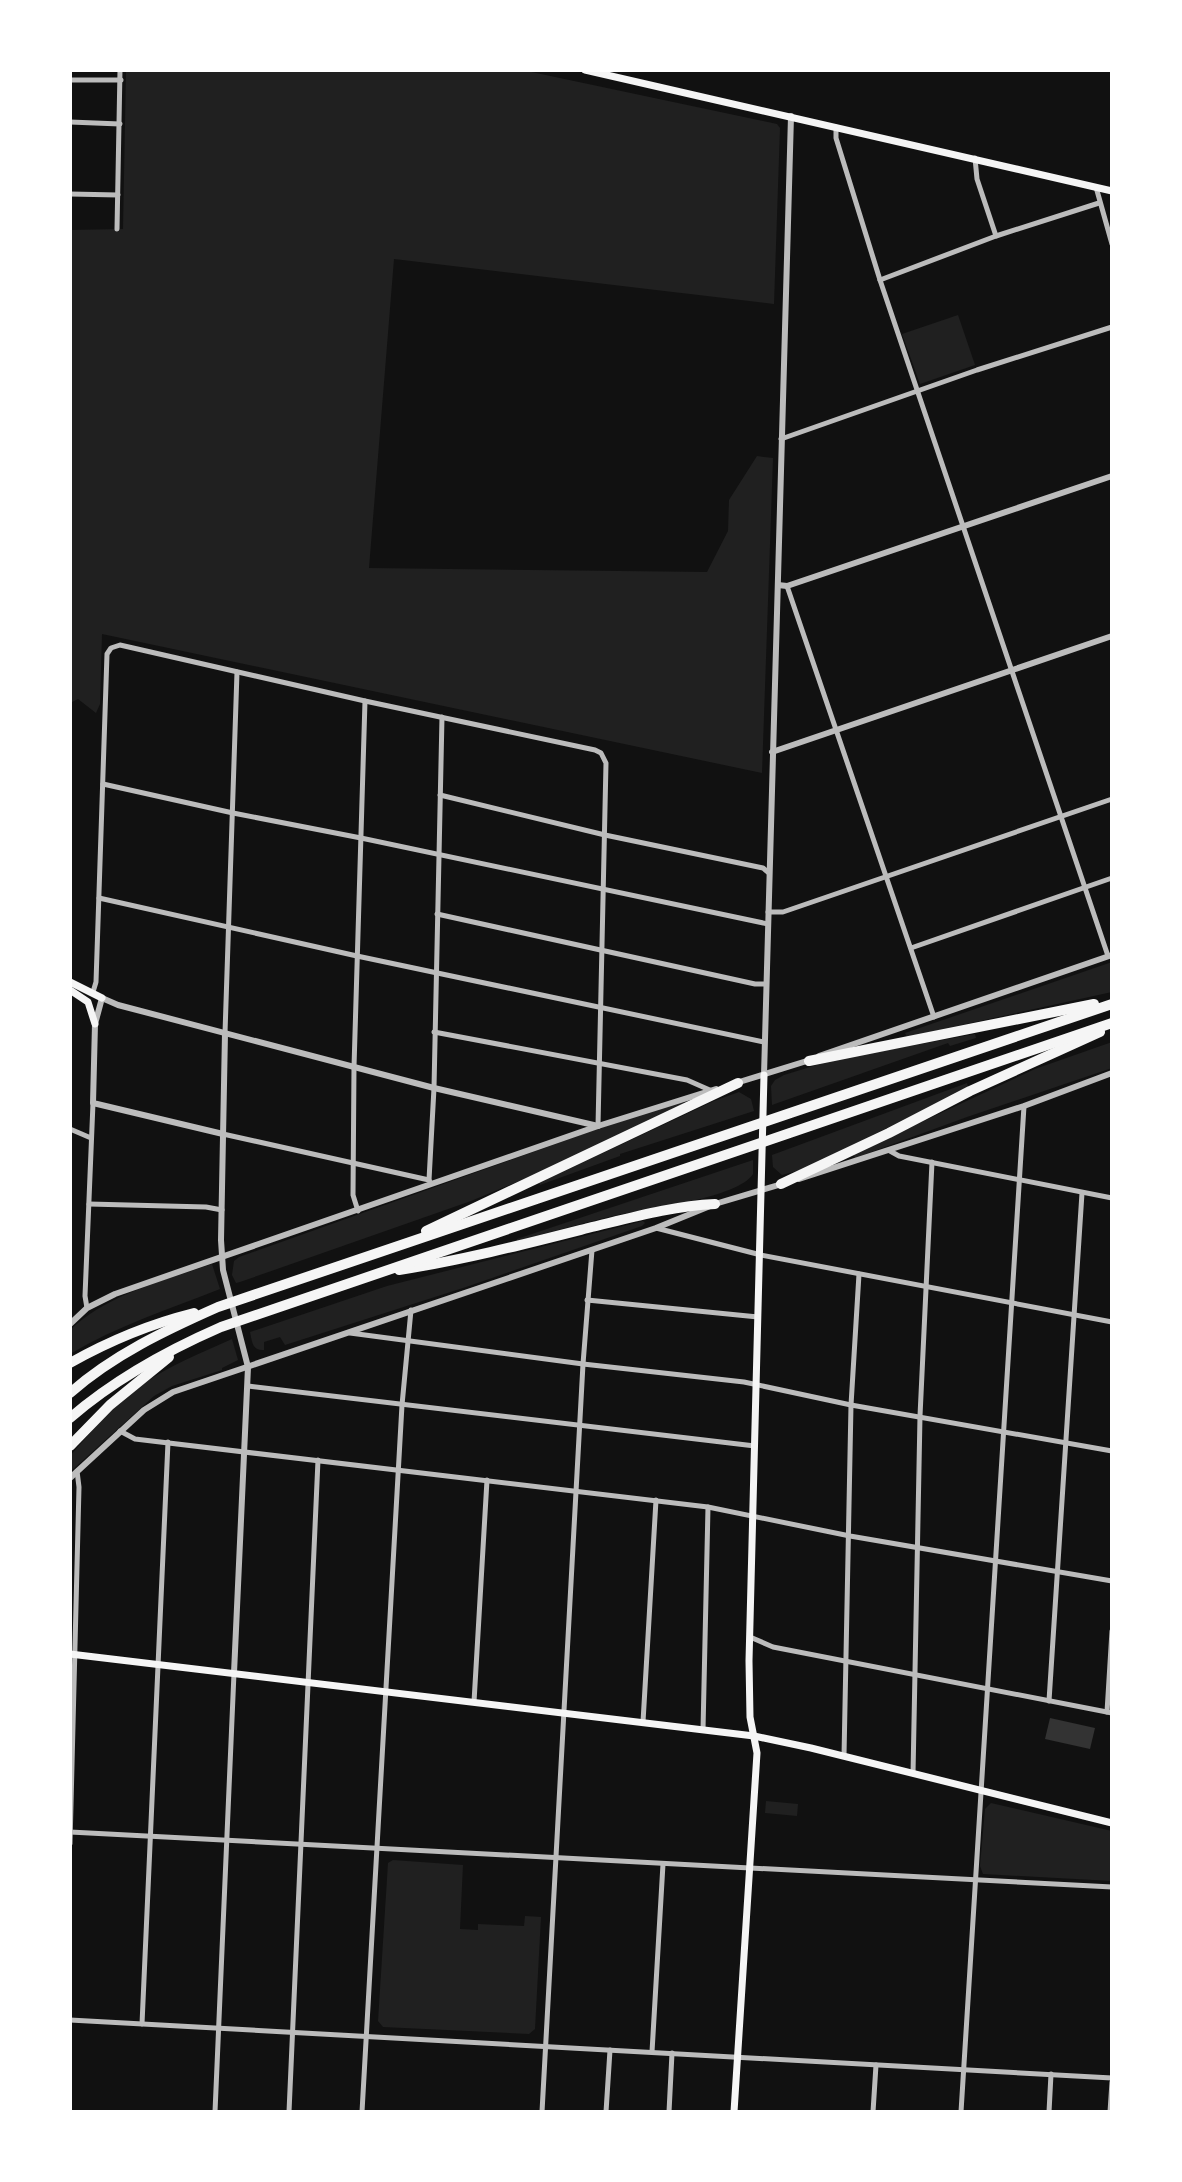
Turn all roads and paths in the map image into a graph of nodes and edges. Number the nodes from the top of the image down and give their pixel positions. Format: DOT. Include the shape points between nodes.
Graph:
graph roads {
  1 [pos="120,70"];
  2 [pos="585,70"];
  3 [pos="70,80"];
  4 [pos="121,80"];
  5 [pos="791,116"];
  6 [pos="70,122"];
  7 [pos="120,124"];
  8 [pos="836,127"];
  9 [pos="975,158"];
  10 [pos="1096,187"];
  11 [pos="1112,191"];
  12 [pos="70,194"];
  13 [pos="118,195"];
  14 [pos="1099,203"];
  15 [pos="117,229"];
  16 [pos="996,236"];
  17 [pos="1112,244"];
  18 [pos="880,280"];
  19 [pos="1112,327"];
  20 [pos="918,392"];
  21 [pos="780,439"];
  22 [pos="1112,476"];
  23 [pos="963,527"];
  24 [pos="778,585"];
  25 [pos="787,586"];
  26 [pos="1112,636"];
  27 [pos="1012,670"];
  28 [pos="237,672"];
  29 [pos="365,701"];
  30 [pos="442,718"];
  31 [pos="835,730"];
  32 [pos="772,752"];
  33 [pos="103,784"];
  34 [pos="440,795"];
  35 [pos="1112,799"];
  36 [pos="233,813"];
  37 [pos="1060,816"];
  38 [pos="605,835"];
  39 [pos="361,838"];
  40 [pos="439,855"];
  41 [pos="769,873"];
  42 [pos="887,877"];
  43 [pos="1112,878"];
  44 [pos="1085,887"];
  45 [pos="604,889"];
  46 [pos="99,898"];
  47 [pos="768,912"];
  48 [pos="437,914"];
  49 [pos="768,924"];
  50 [pos="229,926"];
  51 [pos="911,948"];
  52 [pos="603,950"];
  53 [pos="357,956"];
  54 [pos="1110,956"];
  55 [pos="435,972"];
  56 [pos="70,982"];
  57 [pos="766,984"];
  58 [pos="70,990"];
  59 [pos="93,992"];
  60 [pos="102,998"];
  61 [pos="1112,1002"];
  62 [pos="601,1009"];
  63 [pos="934,1017"];
  64 [pos="95,1024"];
  65 [pos="1112,1025"];
  66 [pos="434,1032"];
  67 [pos="225,1033"];
  68 [pos="764,1042"];
  69 [pos="809,1061"];
  70 [pos="600,1065"];
  71 [pos="354,1068"];
  72 [pos="1112,1073"];
  73 [pos="764,1075"];
  74 [pos="738,1083"];
  75 [pos="434,1088"];
  76 [pos="712,1091"];
  77 [pos="93,1102"];
  78 [pos="1024,1106"];
  79 [pos="598,1126"];
  80 [pos="70,1129"];
  81 [pos="223,1134"];
  82 [pos="91,1138"];
  83 [pos="890,1151"];
  84 [pos="354,1163"];
  85 [pos="932,1163"];
  86 [pos="1020,1181"];
  87 [pos="430,1183"];
  88 [pos="782,1184"];
  89 [pos="761,1189"];
  90 [pos="1082,1193"];
  91 [pos="1112,1198"];
  92 [pos="89,1204"];
  93 [pos="715,1204"];
  94 [pos="222,1210"];
  95 [pos="358,1211"];
  96 [pos="656,1227"];
  97 [pos="392,1248"];
  98 [pos="592,1250"];
  99 [pos="761,1255"];
  100 [pos="222,1258"];
  101 [pos="859,1273"];
  102 [pos="371,1275"];
  103 [pos="927,1287"];
  104 [pos="587,1300"];
  105 [pos="1013,1302"];
  106 [pos="218,1307"];
  107 [pos="87,1308"];
  108 [pos="411,1310"];
  109 [pos="1074,1314"];
  110 [pos="758,1317"];
  111 [pos="1112,1322"];
  112 [pos="70,1324"];
  113 [pos="350,1333"];
  114 [pos="408,1340"];
  115 [pos="189,1341"];
  116 [pos="70,1363"];
  117 [pos="583,1364"];
  118 [pos="248,1367"];
  119 [pos="757,1384"];
  120 [pos="248,1386"];
  121 [pos="70,1393"];
  122 [pos="402,1405"];
  123 [pos="851,1405"];
  124 [pos="920,1416"];
  125 [pos="70,1418"];
  126 [pos="580,1426"];
  127 [pos="120,1431"];
  128 [pos="1002,1433"];
  129 [pos="168,1442"];
  130 [pos="1064,1443"];
  131 [pos="70,1446"];
  132 [pos="755,1446"];
  133 [pos="244,1451"];
  134 [pos="1112,1451"];
  135 [pos="318,1460"];
  136 [pos="399,1469"];
  137 [pos="77,1471"];
  138 [pos="70,1478"];
  139 [pos="487,1480"];
  140 [pos="576,1490"];
  141 [pos="656,1500"];
  142 [pos="708,1507"];
  143 [pos="752,1514"];
  144 [pos="850,1535"];
  145 [pos="919,1548"];
  146 [pos="994,1560"];
  147 [pos="1058,1571"];
  148 [pos="1112,1581"];
  149 [pos="1112,1631"];
  150 [pos="750,1637"];
  151 [pos="73,1654"];
  152 [pos="847,1662"];
  153 [pos="157,1663"];
  154 [pos="234,1673"];
  155 [pos="915,1676"];
  156 [pos="308,1682"];
  157 [pos="988,1689"];
  158 [pos="386,1691"];
  159 [pos="1049,1700"];
  160 [pos="474,1702"];
  161 [pos="1110,1712"];
  162 [pos="564,1713"];
  163 [pos="643,1722"];
  164 [pos="703,1730"];
  165 [pos="754,1736"];
  166 [pos="844,1756"];
  167 [pos="913,1774"];
  168 [pos="982,1791"];
  169 [pos="1112,1823"];
  170 [pos="70,1832"];
  171 [pos="149,1838"];
  172 [pos="227,1840"];
  173 [pos="70,1844"];
  174 [pos="302,1844"];
  175 [pos="378,1848"];
  176 [pos="556,1857"];
  177 [pos="663,1864"];
  178 [pos="749,1867"];
  179 [pos="975,1882"];
  180 [pos="1112,1887"];
  181 [pos="70,2020"];
  182 [pos="142,2024"];
  183 [pos="219,2028"];
  184 [pos="293,2033"];
  185 [pos="367,2036"];
  186 [pos="546,2046"];
  187 [pos="610,2050"];
  188 [pos="652,2052"];
  189 [pos="672,2053"];
  190 [pos="737,2056"];
  191 [pos="876,2065"];
  192 [pos="963,2068"];
  193 [pos="1051,2074"];
  194 [pos="1112,2080"];
  195 [pos="215,2112"];
  196 [pos="289,2112"];
  197 [pos="362,2112"];
  198 [pos="542,2112"];
  199 [pos="606,2112"];
  200 [pos="668,2112"];
  201 [pos="734,2112"];
  202 [pos="873,2112"];
  203 [pos="961,2112"];
  204 [pos="1049,2112"];
  205 [pos="1110,2112"];
  1 -- 4 [label="street"];
  2 -- 5 [label="main road"];
  3 -- 4 [label="street"];
  4 -- 7 [label="street"];
  5 -- 8 [label="main road"];
  5 -- 21 [label="street"];
  6 -- 7 [label="street"];
  7 -- 13 [label="street"];
  8 -- 9 [label="main road"];
  8 -- 18 [label="street"];
  9 -- 10 [label="main road"];
  9 -- 16 [label="street" via="976,179"];
  10 -- 11 [label="main road"];
  10 -- 14 [label="street"];
  12 -- 13 [label="street"];
  13 -- 15 [label="street"];
  14 -- 16 [label="street"];
  14 -- 17 [label="street"];
  16 -- 18 [label="street"];
  18 -- 20 [label="street"];
  19 -- 20 [label="street"];
  20 -- 21 [label="street"];
  20 -- 23 [label="street"];
  21 -- 24 [label="street"];
  22 -- 23 [label="street"];
  23 -- 25 [label="street"];
  23 -- 27 [label="street"];
  24 -- 25 [label="street"];
  24 -- 32 [label="street"];
  25 -- 31 [label="street"];
  26 -- 27 [label="street"];
  27 -- 31 [label="street"];
  27 -- 37 [label="street"];
  28 -- 29 [label="street"];
  28 -- 33 [label="street" via="121,645 111,648 107,654"];
  28 -- 36 [label="street"];
  29 -- 30 [label="street"];
  29 -- 39 [label="street"];
  30 -- 34 [label="street"];
  30 -- 38 [label="street" via="595,750 605,758"];
  31 -- 32 [label="street"];
  31 -- 42 [label="street"];
  32 -- 41 [label="street"];
  33 -- 36 [label="street"];
  33 -- 46 [label="street"];
  34 -- 38 [label="street"];
  34 -- 40 [label="street"];
  35 -- 37 [label="street"];
  36 -- 39 [label="street"];
  36 -- 50 [label="street"];
  37 -- 42 [label="street"];
  37 -- 44 [label="street"];
  38 -- 41 [label="street" via="763,868"];
  38 -- 45 [label="street"];
  39 -- 40 [label="street"];
  39 -- 53 [label="street"];
  40 -- 45 [label="street"];
  40 -- 48 [label="street"];
  41 -- 47 [label="street"];
  42 -- 47 [label="street" via="783,912"];
  42 -- 51 [label="street"];
  43 -- 44 [label="street"];
  44 -- 51 [label="street"];
  44 -- 54 [label="street"];
  45 -- 49 [label="street"];
  45 -- 52 [label="street"];
  46 -- 50 [label="street"];
  46 -- 59 [label="street"];
  47 -- 49 [label="street"];
  48 -- 52 [label="street"];
  48 -- 55 [label="street"];
  49 -- 57 [label="street"];
  50 -- 53 [label="street"];
  50 -- 67 [label="street"];
  51 -- 63 [label="street"];
  52 -- 57 [label="street"];
  52 -- 62 [label="street"];
  53 -- 55 [label="street"];
  53 -- 71 [label="street"];
  54 -- 63 [label="street"];
  55 -- 62 [label="street"];
  55 -- 66 [label="street"];
  56 -- 59 [label="main road"];
  57 -- 68 [label="street"];
  58 -- 64 [label="main road" via="88,1002"];
  59 -- 60 [label="main road"];
  60 -- 64 [label="street"];
  60 -- 67 [label="street"];
  61 -- 69 [label="highway"];
  61 -- 97 [label="highway"];
  62 -- 68 [label="street"];
  62 -- 70 [label="street"];
  63 -- 69 [label="street"];
  64 -- 77 [label="street"];
  65 -- 88 [label="highway"];
  65 -- 102 [label="highway"];
  66 -- 70 [label="street"];
  66 -- 75 [label="street"];
  67 -- 71 [label="street"];
  67 -- 81 [label="street"];
  68 -- 73 [label="street"];
  69 -- 73 [label="street"];
  70 -- 76 [label="street" via="687,1080"];
  70 -- 79 [label="street"];
  71 -- 75 [label="street"];
  71 -- 84 [label="street"];
  72 -- 78 [label="street"];
  73 -- 74 [label="street"];
  73 -- 89 [label="main road"];
  74 -- 76 [label="street"];
  74 -- 97 [label="highway"];
  75 -- 79 [label="street"];
  75 -- 87 [label="street"];
  76 -- 79 [label="street"];
  77 -- 81 [label="street"];
  77 -- 82 [label="street"];
  78 -- 83 [label="street"];
  78 -- 86 [label="street"];
  79 -- 87 [label="street"];
  80 -- 82 [label="street"];
  81 -- 84 [label="street"];
  81 -- 94 [label="street"];
  82 -- 92 [label="street"];
  83 -- 85 [label="street"];
  83 -- 88 [label="street"];
  84 -- 87 [label="street"];
  84 -- 95 [label="street" via="353,1195"];
  85 -- 86 [label="street"];
  85 -- 103 [label="street"];
  86 -- 90 [label="street"];
  86 -- 105 [label="street"];
  87 -- 95 [label="street"];
  88 -- 89 [label="street"];
  89 -- 93 [label="street"];
  89 -- 99 [label="main road"];
  90 -- 91 [label="street"];
  90 -- 109 [label="street"];
  92 -- 94 [label="street"];
  92 -- 107 [label="street"];
  93 -- 96 [label="street"];
  93 -- 102 [label="highway" via="632,1218 454,1262"];
  94 -- 100 [label="street"];
  95 -- 100 [label="street"];
  96 -- 98 [label="street"];
  96 -- 99 [label="street"];
  97 -- 106 [label="highway"];
  98 -- 104 [label="street"];
  98 -- 108 [label="street"];
  99 -- 101 [label="street"];
  99 -- 110 [label="main road"];
  100 -- 107 [label="street"];
  100 -- 118 [label="street"];
  101 -- 103 [label="street"];
  101 -- 123 [label="street"];
  102 -- 115 [label="highway"];
  103 -- 105 [label="street"];
  103 -- 124 [label="street"];
  104 -- 110 [label="street"];
  104 -- 117 [label="street"];
  105 -- 109 [label="street"];
  105 -- 128 [label="street"];
  106 -- 116 [label="highway" via="165,1320"];
  106 -- 121 [label="highway" via="138,1346"];
  107 -- 112 [label="street"];
  108 -- 113 [label="street"];
  108 -- 114 [label="street"];
  109 -- 111 [label="street"];
  109 -- 130 [label="street"];
  110 -- 119 [label="main road"];
  113 -- 114 [label="street"];
  113 -- 118 [label="street"];
  114 -- 117 [label="street"];
  114 -- 122 [label="street"];
  115 -- 125 [label="highway" via="126,1376"];
  115 -- 131 [label="highway" via="110,1405"];
  117 -- 119 [label="street"];
  117 -- 126 [label="street"];
  118 -- 120 [label="street"];
  118 -- 127 [label="street" via="163,1397"];
  119 -- 123 [label="street"];
  119 -- 132 [label="main road"];
  120 -- 122 [label="street"];
  120 -- 133 [label="street"];
  122 -- 126 [label="street"];
  122 -- 136 [label="street"];
  123 -- 124 [label="street"];
  123 -- 144 [label="street"];
  124 -- 128 [label="street"];
  124 -- 145 [label="street"];
  126 -- 132 [label="street"];
  126 -- 140 [label="street"];
  127 -- 129 [label="street"];
  127 -- 137 [label="street"];
  128 -- 130 [label="street"];
  128 -- 146 [label="street"];
  129 -- 133 [label="street"];
  129 -- 153 [label="street"];
  130 -- 134 [label="street"];
  130 -- 147 [label="street"];
  132 -- 143 [label="main road"];
  133 -- 135 [label="street"];
  133 -- 154 [label="street"];
  135 -- 136 [label="street"];
  135 -- 156 [label="street"];
  136 -- 139 [label="street"];
  136 -- 158 [label="street"];
  137 -- 138 [label="street"];
  137 -- 151 [label="street"];
  139 -- 140 [label="street"];
  139 -- 160 [label="street"];
  140 -- 141 [label="street"];
  140 -- 162 [label="street"];
  141 -- 142 [label="street"];
  141 -- 163 [label="street"];
  142 -- 143 [label="street"];
  142 -- 164 [label="street"];
  143 -- 144 [label="street"];
  143 -- 150 [label="main road"];
  144 -- 145 [label="street"];
  144 -- 152 [label="street"];
  145 -- 146 [label="street"];
  145 -- 155 [label="street"];
  146 -- 147 [label="street"];
  146 -- 157 [label="street"];
  147 -- 148 [label="street"];
  147 -- 159 [label="street"];
  149 -- 161 [label="street"];
  150 -- 152 [label="street" via="773,1647"];
  150 -- 165 [label="main road"];
  151 -- 153 [label="main road"];
  151 -- 170 [label="street"];
  152 -- 155 [label="street"];
  152 -- 166 [label="street"];
  153 -- 154 [label="main road"];
  153 -- 171 [label="street"];
  154 -- 156 [label="main road"];
  154 -- 172 [label="street"];
  155 -- 157 [label="street"];
  155 -- 167 [label="street"];
  156 -- 158 [label="main road"];
  156 -- 174 [label="street"];
  157 -- 159 [label="street"];
  157 -- 168 [label="street"];
  158 -- 160 [label="main road"];
  158 -- 175 [label="street"];
  159 -- 161 [label="street"];
  160 -- 162 [label="main road"];
  162 -- 163 [label="main road"];
  162 -- 176 [label="street"];
  163 -- 164 [label="main road"];
  164 -- 165 [label="main road"];
  165 -- 166 [label="main road"];
  165 -- 178 [label="main road" via="757,1754"];
  166 -- 167 [label="main road"];
  167 -- 168 [label="main road"];
  168 -- 169 [label="main road"];
  168 -- 179 [label="street"];
  170 -- 171 [label="street"];
  170 -- 173 [label="street"];
  171 -- 172 [label="street"];
  171 -- 182 [label="street"];
  172 -- 174 [label="street"];
  172 -- 183 [label="street"];
  174 -- 175 [label="street"];
  174 -- 184 [label="street"];
  175 -- 176 [label="street"];
  175 -- 185 [label="street"];
  176 -- 177 [label="street"];
  176 -- 186 [label="street"];
  177 -- 178 [label="street"];
  177 -- 188 [label="street"];
  178 -- 179 [label="street"];
  178 -- 190 [label="main road"];
  179 -- 180 [label="street"];
  179 -- 192 [label="street"];
  181 -- 182 [label="street"];
  182 -- 183 [label="street"];
  183 -- 184 [label="street"];
  183 -- 195 [label="street"];
  184 -- 185 [label="street"];
  184 -- 196 [label="street"];
  185 -- 186 [label="street"];
  185 -- 197 [label="street"];
  186 -- 187 [label="street"];
  186 -- 198 [label="street"];
  187 -- 188 [label="street"];
  187 -- 199 [label="street"];
  188 -- 189 [label="street"];
  189 -- 190 [label="street"];
  189 -- 200 [label="street"];
  190 -- 191 [label="street"];
  190 -- 201 [label="main road"];
  191 -- 192 [label="street"];
  191 -- 202 [label="street"];
  192 -- 193 [label="street"];
  192 -- 203 [label="street"];
  193 -- 194 [label="street"];
  193 -- 204 [label="street"];
  194 -- 205 [label="street"];
}
